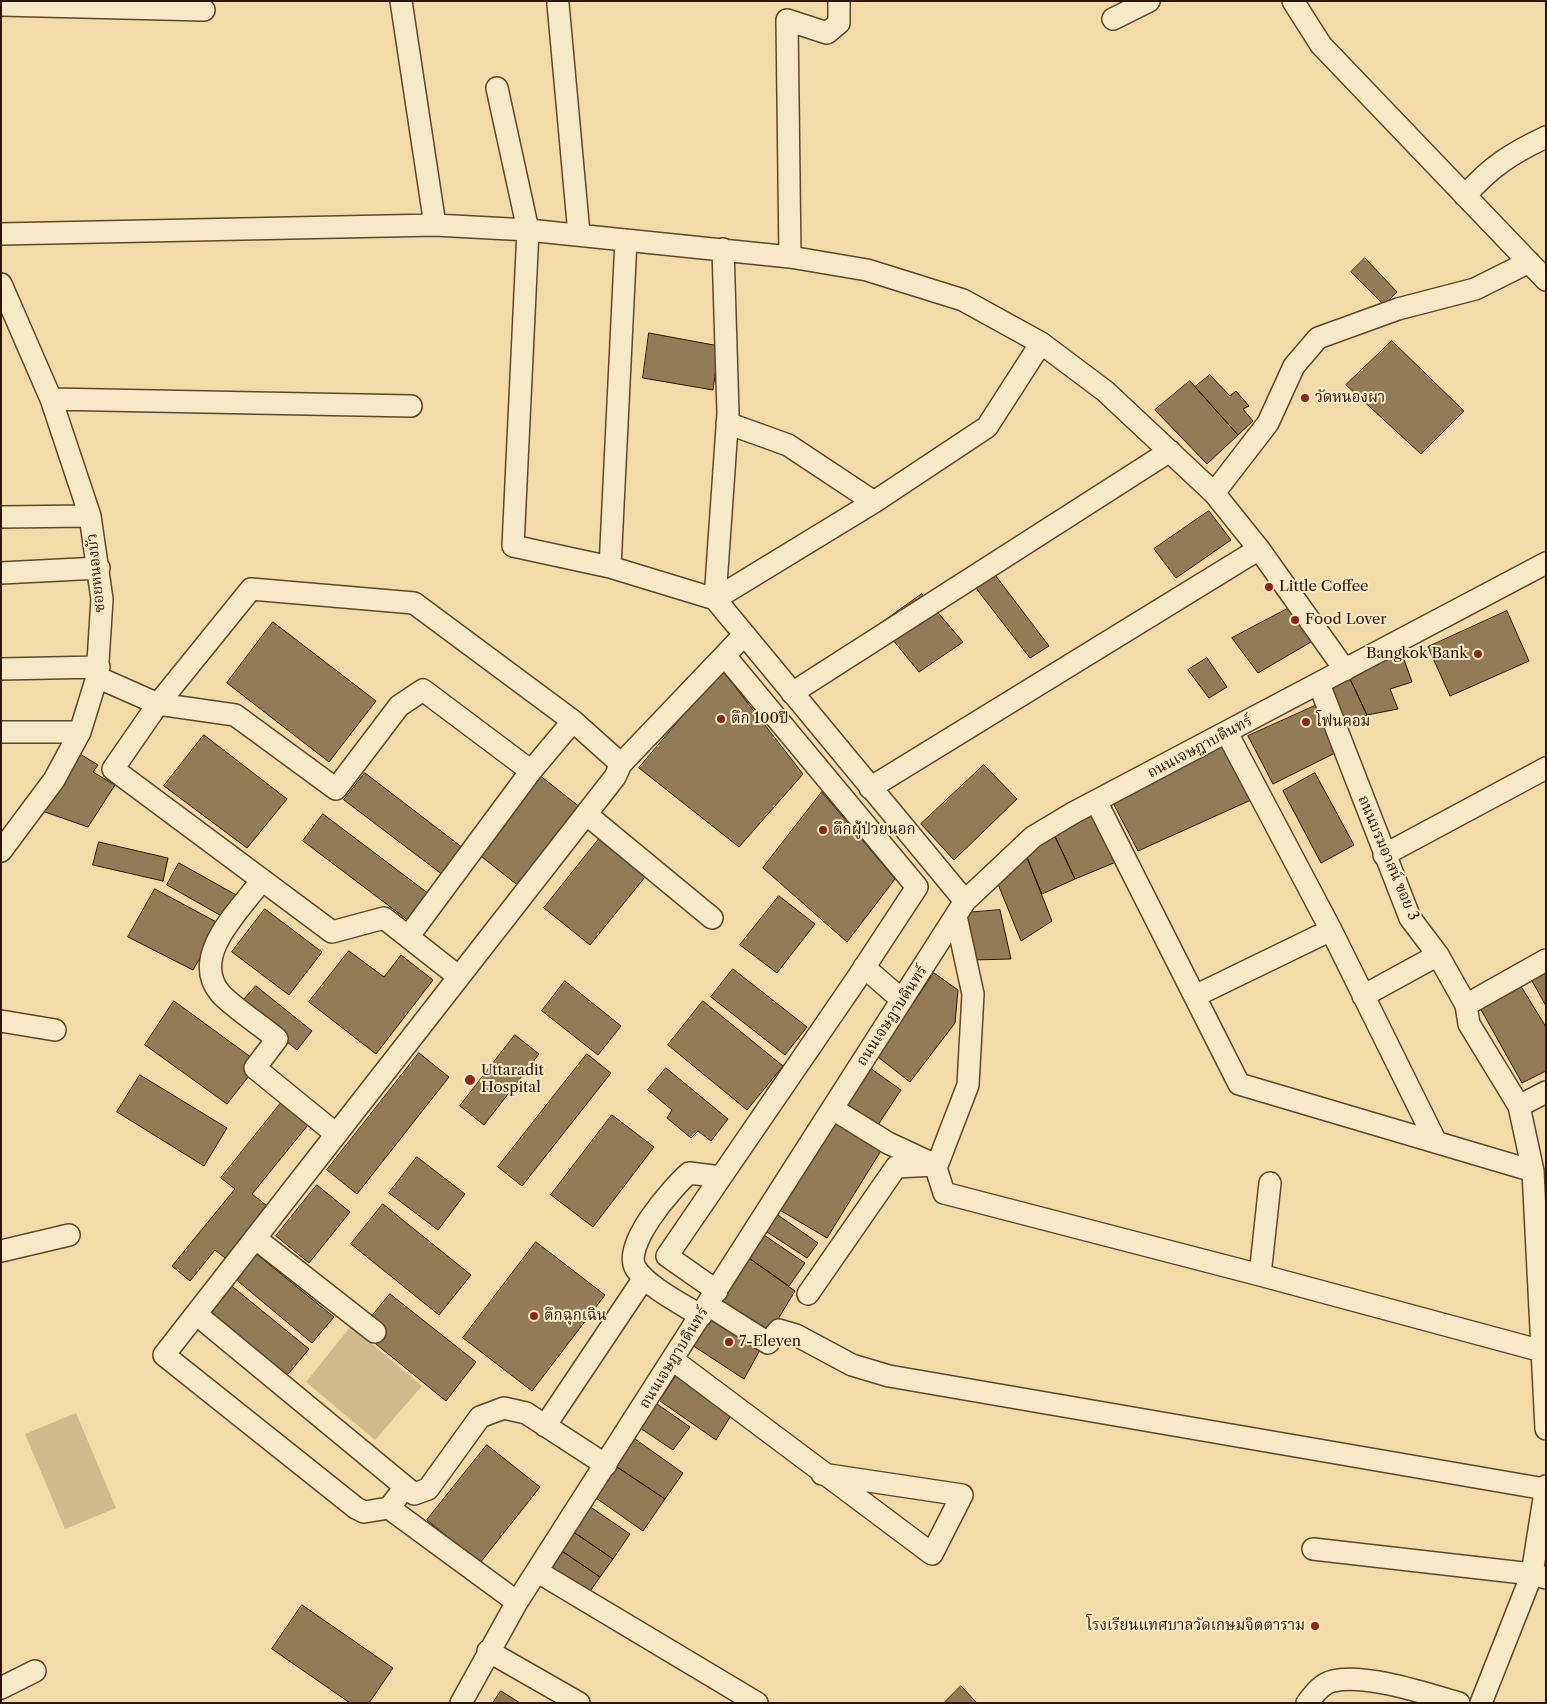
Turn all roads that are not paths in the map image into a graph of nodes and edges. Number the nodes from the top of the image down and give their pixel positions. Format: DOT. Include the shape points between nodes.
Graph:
graph roads {
  1 [pos="402,1"];
  2 [pos="839,1"];
  3 [pos="1149,1"];
  4 [pos="1293,1"];
  5 [pos="558,4"];
  6 [pos="1,5"];
  7 [pos="204,10"];
  8 [pos="1113,19"];
  9 [pos="497,88"];
  10 [pos="1546,137"];
  11 [pos="1465,196"];
  12 [pos="435,225"];
  13 [pos="528,230"];
  14 [pos="1,234"];
  15 [pos="579,234"];
  16 [pos="626,240"];
  17 [pos="723,249"];
  18 [pos="790,257"];
  19 [pos="1529,262"];
  20 [pos="1546,280"];
  21 [pos="1,284"];
  22 [pos="1041,343"];
  23 [pos="50,399"];
  24 [pos="411,406"];
  25 [pos="727,423"];
  26 [pos="1170,451"];
  27 [pos="1214,493"];
  28 [pos="874,502"];
  29 [pos="90,516"];
  30 [pos="1,517"];
  31 [pos="1259,549"];
  32 [pos="1546,563"];
  33 [pos="610,567"];
  34 [pos="99,568"];
  35 [pos="1,573"];
  36 [pos="715,599"];
  37 [pos="744,635"];
  38 [pos="725,656"];
  39 [pos="1,669"];
  40 [pos="1346,670"];
  41 [pos="98,672"];
  42 [pos="1319,684"];
  43 [pos="792,693"];
  44 [pos="158,704"];
  45 [pos="573,721"];
  46 [pos="1,732"];
  47 [pos="80,732"];
  48 [pos="1227,733"];
  49 [pos="620,764"];
  50 [pos="1546,768"];
  51 [pos="531,771"];
  52 [pos="870,788"];
  53 [pos="1096,801"];
  54 [pos="586,814"];
  55 [pos="1,851"];
  56 [pos="926,855"];
  57 [pos="1384,855"];
  58 [pos="908,874"];
  59 [pos="262,880"];
  60 [pos="961,908"];
  61 [pos="712,918"];
  62 [pos="1331,930"];
  63 [pos="408,937"];
  64 [pos="1438,956"];
  65 [pos="1546,960"];
  66 [pos="864,967"];
  67 [pos="459,977"];
  68 [pos="1195,996"];
  69 [pos="1363,996"];
  70 [pos="902,1000"];
  71 [pos="1466,1005"];
  72 [pos="1,1021"];
  73 [pos="55,1030"];
  74 [pos="1546,1092"];
  75 [pos="1519,1106"];
  76 [pos="833,1109"];
  77 [pos="336,1134"];
  78 [pos="1436,1142"];
  79 [pos="935,1165"];
  80 [pos="1533,1171"];
  81 [pos="721,1177"];
  82 [pos="1270,1183"];
  83 [pos="69,1235"];
  84 [pos="255,1238"];
  85 [pos="1,1251"];
  86 [pos="682,1267"];
  87 [pos="1260,1275"];
  88 [pos="644,1278"];
  89 [pos="665,1292"];
  90 [pos="808,1294"];
  91 [pos="709,1304"];
  92 [pos="196,1314"];
  93 [pos="375,1332"];
  94 [pos="1542,1352"];
  95 [pos="673,1360"];
  96 [pos="545,1426"];
  97 [pos="1546,1429"];
  98 [pos="606,1465"];
  99 [pos="822,1474"];
  100 [pos="406,1487"];
  101 [pos="1545,1487"];
  102 [pos="389,1508"];
  103 [pos="1313,1549"];
  104 [pos="538,1572"];
  105 [pos="1539,1576"];
  106 [pos="518,1602"];
  107 [pos="488,1651"];
  108 [pos="35,1671"];
  109 [pos="1,1688"];
  110 [pos="461,1703"];
  111 [pos="579,1703"];
  112 [pos="757,1703"];
  113 [pos="1308,1703"];
  114 [pos="1459,1703"];
  115 [pos="1481,1703"];
  1 -- 12 [label="street"];
  2 -- 18 [label="street" via="839,23 827,33 787,20"];
  3 -- 8 [label="street"];
  4 -- 11 [label="street" via="1321,45"];
  5 -- 15 [label="street"];
  6 -- 7 [label="street"];
  9 -- 13 [label="street"];
  10 -- 11 [label="street" via="1513,153 1484,174"];
  11 -- 19 [label="street"];
  12 -- 13 [label="street"];
  12 -- 14 [label="street"];
  13 -- 15 [label="street"];
  13 -- 33 [label="street" via="513,546"];
  15 -- 16 [label="street"];
  16 -- 17 [label="street"];
  16 -- 33 [label="street"];
  17 -- 18 [label="street"];
  17 -- 25 [label="street"];
  18 -- 22 [label="street" via="867,270 963,300"];
  19 -- 20 [label="street"];
  19 -- 27 [label="street" via="1476,289 1398,309 1318,338 1294,366 1268,423"];
  21 -- 23 [label="street, ซอยหนองบัว"];
  22 -- 26 [label="street" via="1105,392"];
  22 -- 28 [label="street" via="988,427"];
  23 -- 24 [label="street"];
  23 -- 29 [label="street, ซอยหนองบัว"];
  25 -- 28 [label="street" via="788,445"];
  25 -- 36 [label="street"];
  26 -- 27 [label="street"];
  26 -- 43 [label="street"];
  27 -- 31 [label="street"];
  28 -- 36 [label="street"];
  29 -- 30 [label="street"];
  29 -- 34 [label="street, ซอยหนองบัว"];
  31 -- 40 [label="street"];
  31 -- 52 [label="street"];
  32 -- 40 [label="street, ถนนเจษฎาบดินทร์"];
  33 -- 36 [label="street"];
  34 -- 35 [label="street"];
  34 -- 41 [label="street, ซอยหนองบัว" via="102,600"];
  36 -- 37 [label="street"];
  37 -- 38 [label="street"];
  37 -- 43 [label="street"];
  38 -- 49 [label="street"];
  38 -- 58 [label="street"];
  39 -- 41 [label="street"];
  40 -- 42 [label="street, ถนนเจษฎาบดินทร์"];
  41 -- 44 [label="street"];
  41 -- 47 [label="street, ซอยหนองบัว"];
  42 -- 48 [label="street, ถนนเจษฎาบดินทร์"];
  42 -- 57 [label="street, ถนนบรมอาสน์ ฃอย 3"];
  43 -- 52 [label="street"];
  44 -- 45 [label="street" via="251,589 414,603"];
  44 -- 51 [label="street" via="235,715 336,788 399,706 423,690"];
  44 -- 59 [label="street" via="113,769"];
  45 -- 49 [label="street"];
  45 -- 51 [label="street"];
  46 -- 47 [label="street"];
  47 -- 55 [label="street, ซอยหนองบัว" via="54,780"];
  48 -- 53 [label="street, ถนนเจษฎาบดินทร์"];
  48 -- 62 [label="street"];
  49 -- 54 [label="street" via="615,777"];
  50 -- 57 [label="street"];
  51 -- 63 [label="street"];
  52 -- 56 [label="street"];
  53 -- 60 [label="street, ถนนเจษฎาบดินทร์" via="1033,837"];
  53 -- 68 [label="street"];
  54 -- 61 [label="street"];
  54 -- 67 [label="street"];
  56 -- 58 [label="street"];
  56 -- 60 [label="street"];
  57 -- 64 [label="street, ถนนบรมอาสน์ ฃอย 3" via="1410,918"];
  58 -- 66 [label="street" via="917,887"];
  59 -- 63 [label="street" via="332,932 384,918"];
  59 -- 77 [label="street" via="216,942 210,956 212,977 220,992 277,1039 255,1068"];
  60 -- 70 [label="street, ถนนเจษฎาบดินทร์"];
  60 -- 79 [label="street" via="973,994 968,1085"];
  62 -- 68 [label="street"];
  62 -- 69 [label="street"];
  63 -- 67 [label="street"];
  64 -- 69 [label="street"];
  64 -- 71 [label="street, ถนนบรมอาสน์ ฃอย 3"];
  65 -- 71 [label="street"];
  66 -- 70 [label="street"];
  66 -- 81 [label="street"];
  67 -- 77 [label="street"];
  68 -- 78 [label="street" via="1239,1084"];
  69 -- 78 [label="street"];
  70 -- 76 [label="street, ถนนเจษฎาบดินทร์"];
  71 -- 75 [label="street, ถนนบรมอาสน์ ฃอย 3" via="1469,1024"];
  72 -- 73 [label="street"];
  74 -- 75 [label="street"];
  75 -- 80 [label="street, ถนนบรมอาสน์ ฃอย 3"];
  76 -- 79 [label="street" via="888,1143"];
  76 -- 91 [label="street, ถนนเจษฎาบดินทร์"];
  77 -- 84 [label="street"];
  78 -- 80 [label="street"];
  79 -- 87 [label="street" via="944,1194"];
  79 -- 90 [label="street" via="896,1167"];
  80 -- 94 [label="street, ถนนบรมอาสน์ ฃอย 3"];
  81 -- 86 [label="street" via="667,1256"];
  81 -- 88 [label="street" via="689,1173 678,1183 638,1238 632,1255 635,1268"];
  82 -- 87 [label="street"];
  83 -- 85 [label="street"];
  84 -- 92 [label="street"];
  84 -- 93 [label="street"];
  86 -- 89 [label="street"];
  86 -- 91 [label="street"];
  87 -- 94 [label="street"];
  88 -- 89 [label="street"];
  88 -- 96 [label="street"];
  89 -- 91 [label="street"];
  91 -- 95 [label="street, ถนนเจษฎาบดินทร์"];
  91 -- 101 [label="street" via="768,1344 779,1330 796,1335 852,1365 889,1376"];
  92 -- 100 [label="street"];
  92 -- 102 [label="street" via="164,1355 349,1503 364,1512"];
  94 -- 97 [label="street, ถนนบรมอาสน์ ฃอย 3"];
  95 -- 98 [label="street, ถนนเจษฎาบดินทร์"];
  95 -- 99 [label="street"];
  96 -- 98 [label="street"];
  96 -- 100 [label="street" via="526,1413 504,1408 480,1417 428,1488 414,1494"];
  98 -- 104 [label="street, ถนนเจษฎาบดินทร์"];
  99 -- 99 [label="street" via="932,1554 962,1495 841,1477"];
  100 -- 102 [label="street"];
  101 -- 105 [label="street"];
  102 -- 106 [label="street"];
  103 -- 105 [label="street"];
  104 -- 106 [label="street, ถนนเจษฎาบดินทร์"];
  104 -- 112 [label="street"];
  105 -- 115 [label="street"];
  106 -- 107 [label="street, ถนนเจษฎาบดินทร์"];
  107 -- 110 [label="street, ถนนเจษฎาบดินทร์"];
  107 -- 111 [label="street"];
  108 -- 109 [label="street"];
  113 -- 114 [label="street" via="1318,1690 1333,1681 1351,1680 1400,1687"];
}
